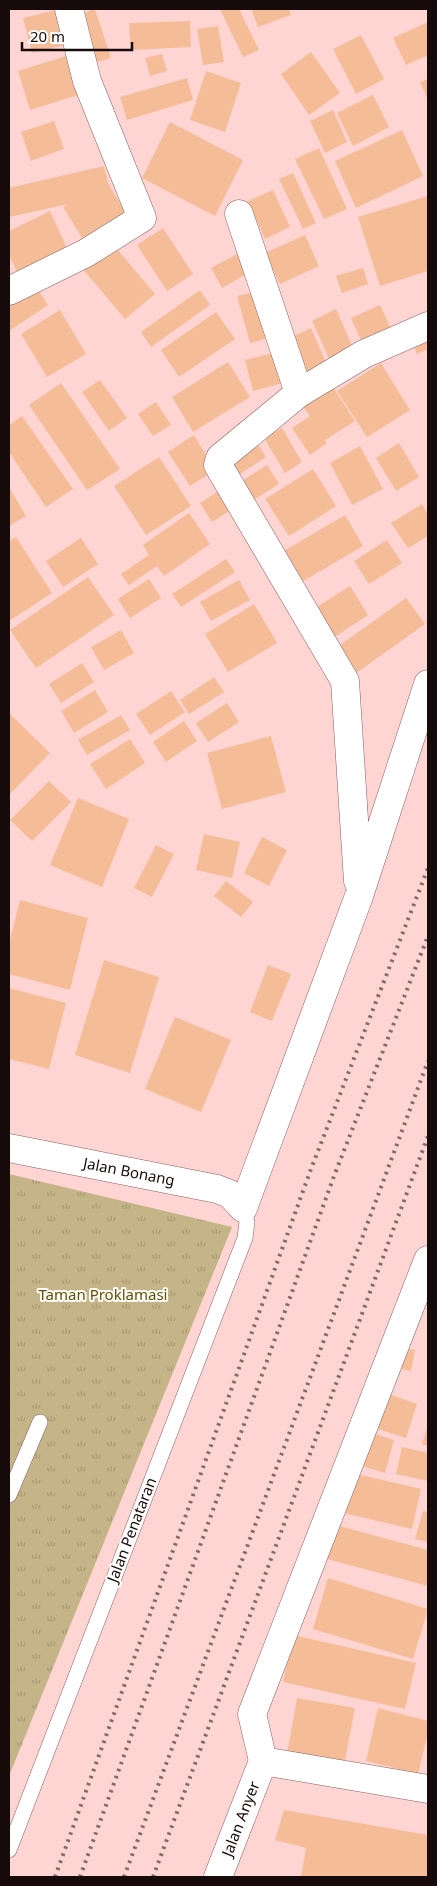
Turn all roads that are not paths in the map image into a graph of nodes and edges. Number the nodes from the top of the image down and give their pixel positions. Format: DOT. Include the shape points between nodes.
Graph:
graph roads {
  1 [pos="69,9"];
  2 [pos="239,214"];
  3 [pos="9,291"];
  4 [pos="428,326"];
  5 [pos="299,393"];
  6 [pos="428,684"];
  7 [pos="359,896"];
  8 [pos="9,1148"];
  9 [pos="243,1208"];
  10 [pos="428,1260"];
  11 [pos="40,1422"];
  12 [pos="9,1495"];
  13 [pos="263,1761"];
  14 [pos="428,1789"];
  15 [pos="9,1850"];
  16 [pos="218,1877"];
  1 -- 3 [label="street" via="88,81 142,218 86,253"];
  2 -- 5 [label="street"];
  4 -- 5 [label="street" via="364,354"];
  5 -- 7 [label="street" via="220,458 218,465 345,681"];
  6 -- 7 [label="street"];
  7 -- 9 [label="street"];
  8 -- 9 [label="street, Jalan Bonang" via="217,1189 230,1194"];
  9 -- 15 [label="lane, Jalan Penataran" via="247,1222 245,1238"];
  10 -- 13 [label="street" via="252,1714"];
  11 -- 12 [label="lane"];
  13 -- 14 [label="street"];
  13 -- 16 [label="street, Jalan Anyer"];
}
